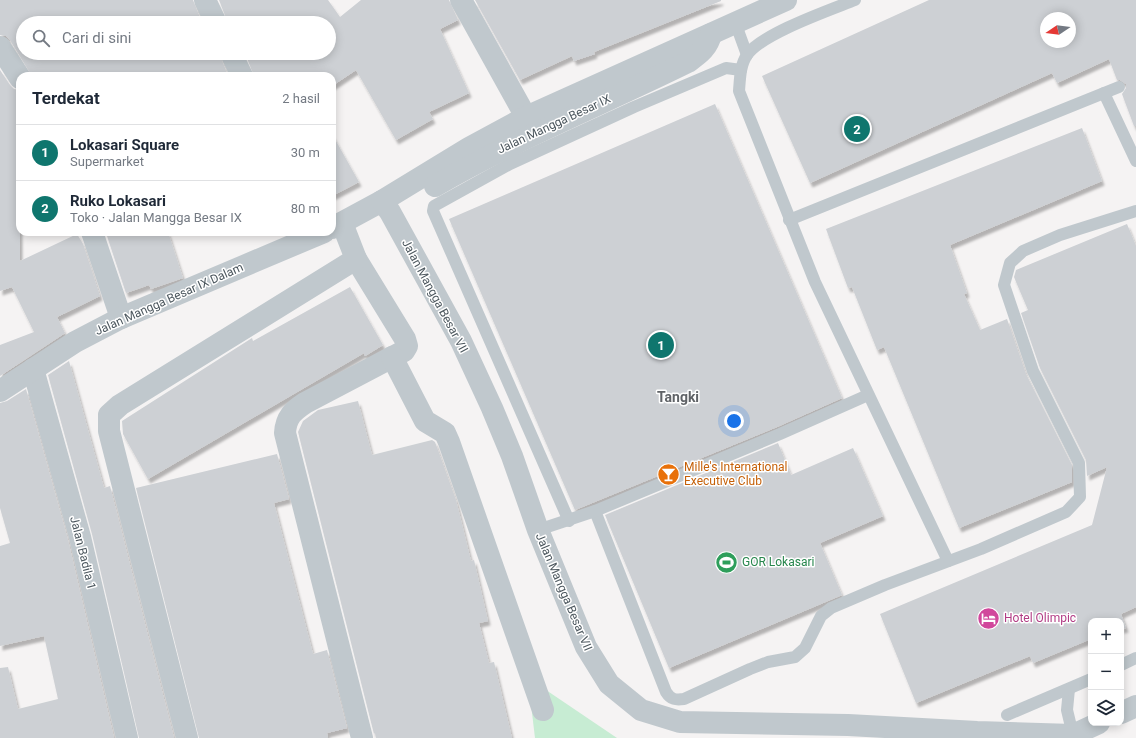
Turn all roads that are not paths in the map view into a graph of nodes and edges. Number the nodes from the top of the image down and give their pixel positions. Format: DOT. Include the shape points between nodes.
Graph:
graph roads {
  1 [pos="205,0"];
  2 [pos="461,0"];
  3 [pos="786,0"];
  4 [pos="855,0"];
  5 [pos="764,4"];
  6 [pos="213,16"];
  7 [pos="735,22"];
  8 [pos="711,33"];
  9 [pos="0,48"];
  10 [pos="747,55"];
  11 [pos="234,60"];
  12 [pos="741,70"];
  13 [pos="16,72"];
  14 [pos="240,72"];
  15 [pos="1119,86"];
  16 [pos="1104,93"];
  17 [pos="526,117"];
  18 [pos="1136,162"];
  19 [pos="386,207"];
  20 [pos="1136,211"];
  21 [pos="789,220"];
  22 [pos="336,226"];
  23 [pos="93,236"];
  24 [pos="313,236"];
  25 [pos="335,236"];
  26 [pos="356,259"];
  27 [pos="121,318"];
  28 [pos="392,357"];
  29 [pos="33,369"];
  30 [pos="0,391"];
  31 [pos="868,394"];
  32 [pos="595,511"];
  33 [pos="569,521"];
  34 [pos="538,530"];
  35 [pos="948,561"];
  36 [pos="1136,658"];
  37 [pos="1124,664"];
  38 [pos="1088,680"];
  39 [pos="1069,689"];
  40 [pos="1136,706"];
  41 [pos="543,710"];
  42 [pos="1124,712"];
  43 [pos="1007,715"];
  44 [pos="1093,726"];
  45 [pos="1074,736"];
  46 [pos="127,738"];
  47 [pos="187,738"];
  48 [pos="362,738"];
  1 -- 6 [label="street"];
  2 -- 17 [label="street"];
  3 -- 5 [label="street, Jalan Mangga Besar IX"];
  4 -- 10 [label="lane" via="794,25 758,44"];
  5 -- 7 [label="street, Jalan Mangga Besar IX"];
  7 -- 8 [label="street, Jalan Mangga Besar IX"];
  7 -- 10 [label="lane"];
  8 -- 17 [label="street, Jalan Mangga Besar IX"];
  8 -- 19 [label="street, Jalan Mangga Besar IX" via="709,43 701,53 688,62 555,123"];
  9 -- 13 [label="street"];
  10 -- 12 [label="lane"];
  11 -- 14 [label="street"];
  12 -- 21 [label="lane" via="739,91"];
  12 -- 33 [label="lane" via="726,68 634,107 510,164 434,206 433,211"];
  15 -- 16 [label="lane"];
  16 -- 18 [label="lane"];
  16 -- 21 [label="lane"];
  17 -- 19 [label="street, Jalan Mangga Besar IX" via="469,148"];
  19 -- 22 [label="street, Jalan Mangga Besar IX Dalam"];
  19 -- 34 [label="street, Jalan Mangga Besar VII" via="457,334 486,395 512,456"];
  20 -- 35 [label="lane" via="1060,235 1023,251 1010,263 1004,285 1033,371 1079,464 1080,498 1066,512"];
  21 -- 31 [label="lane"];
  23 -- 27 [label="street"];
  24 -- 27 [label="street, Jalan Mangga Besar IX Dalam"];
  25 -- 26 [label="street"];
  26 -- 28 [label="street" via="407,346 404,351"];
  26 -- 47 [label="street" via="120,405 109,415 109,431"];
  27 -- 29 [label="street, Jalan Mangga Besar IX Dalam" via="74,342"];
  28 -- 41 [label="street" via="425,421 445,433 449,442"];
  28 -- 48 [label="street" via="305,403 292,412 285,427 293,469"];
  29 -- 30 [label="street, Jalan Mangga Besar IX Dalam"];
  29 -- 46 [label="street, Jalan Badila 1" via="80,537"];
  31 -- 32 [label="lane" via="780,434"];
  31 -- 35 [label="lane"];
  32 -- 33 [label="lane"];
  32 -- 35 [label="lane" via="666,692 669,697 678,700 756,667 795,657 805,648 825,612"];
  33 -- 34 [label="lane"];
  34 -- 45 [label="street, Jalan Mangga Besar VII" via="586,647 609,684 641,710 680,722 848,725"];
  36 -- 37 [label="lane"];
  38 -- 39 [label="lane"];
  39 -- 43 [label="lane"];
  39 -- 45 [label="lane" via="1067,710"];
  40 -- 42 [label="street"];
  44 -- 45 [label="street, Jalan Mangga Besar VII"];
}
